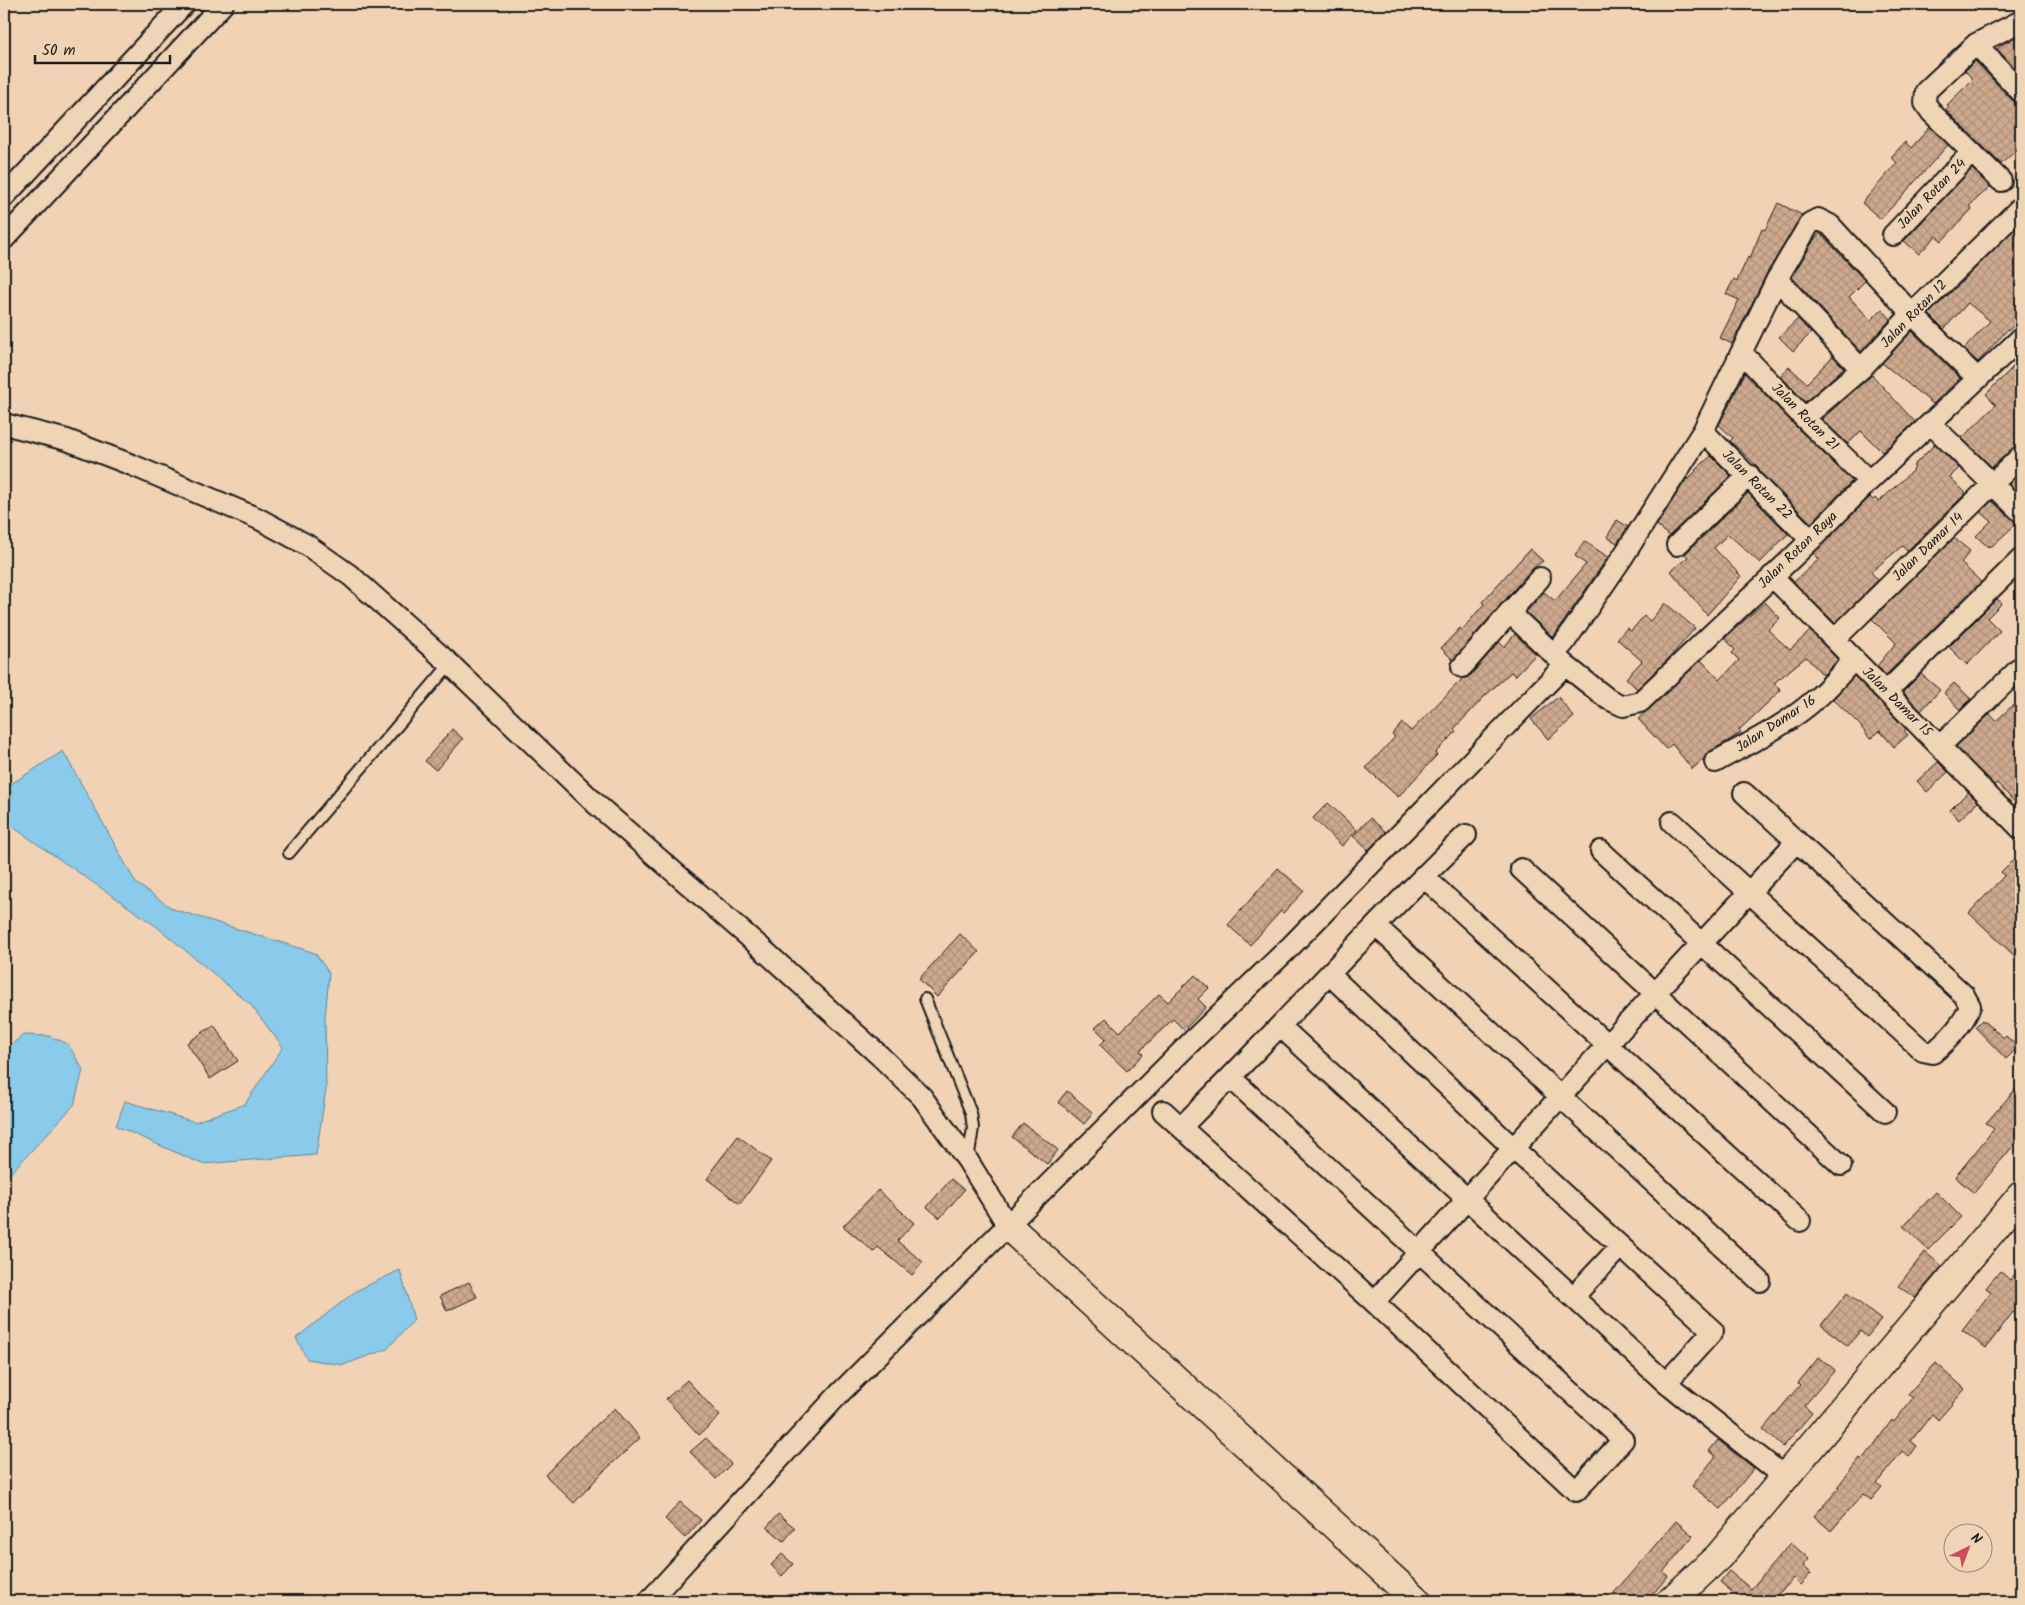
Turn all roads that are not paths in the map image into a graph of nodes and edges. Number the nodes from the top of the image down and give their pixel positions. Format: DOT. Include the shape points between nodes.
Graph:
graph roads {
  1 [pos="184,4"];
  2 [pos="223,4"];
  3 [pos="2021,21"];
  4 [pos="1976,44"];
  5 [pos="2021,92"];
  6 [pos="1972,152"];
  7 [pos="2001,181"];
  8 [pos="4,197"];
  9 [pos="2021,207"];
  10 [pos="1892,235"];
  11 [pos="4,239"];
  12 [pos="1777,279"];
  13 [pos="1912,314"];
  14 [pos="2021,338"];
  15 [pos="1742,353"];
  16 [pos="1861,369"];
  17 [pos="1978,379"];
  18 [pos="1804,418"];
  19 [pos="4,424"];
  20 [pos="1931,424"];
  21 [pos="1703,430"];
  22 [pos="2021,456"];
  23 [pos="1748,475"];
  24 [pos="1868,481"];
  25 [pos="1993,484"];
  26 [pos="2021,512"];
  27 [pos="1811,540"];
  28 [pos="1677,545"];
  29 [pos="2021,559"];
  30 [pos="1772,576"];
  31 [pos="1540,578"];
  32 [pos="1509,612"];
  33 [pos="1835,639"];
  34 [pos="1854,659"];
  35 [pos="1559,660"];
  36 [pos="450,664"];
  37 [pos="1462,667"];
  38 [pos="2021,667"];
  39 [pos="1886,692"];
  40 [pos="1940,746"];
  41 [pos="1715,762"];
  42 [pos="1744,793"];
  43 [pos="1672,822"];
  44 [pos="2021,829"];
  45 [pos="1466,835"];
  46 [pos="1797,841"];
  47 [pos="1601,851"];
  48 [pos="290,852"];
  49 [pos="1521,869"];
  50 [pos="1423,876"];
  51 [pos="1749,892"];
  52 [pos="1376,926"];
  53 [pos="1703,944"];
  54 [pos="1329,974"];
  55 [pos="1656,994"];
  56 [pos="925,999"];
  57 [pos="1280,1026"];
  58 [pos="1607,1045"];
  59 [pos="1231,1078"];
  60 [pos="1560,1096"];
  61 [pos="1163,1111"];
  62 [pos="1885,1112"];
  63 [pos="1181,1127"];
  64 [pos="1513,1148"];
  65 [pos="968,1161"];
  66 [pos="1841,1164"];
  67 [pos="2021,1196"];
  68 [pos="1466,1200"];
  69 [pos="1800,1221"];
  70 [pos="1008,1226"];
  71 [pos="1620,1247"];
  72 [pos="1419,1253"];
  73 [pos="1760,1281"];
  74 [pos="1574,1297"];
  75 [pos="1374,1302"];
  76 [pos="1666,1384"];
  77 [pos="1786,1478"];
  78 [pos="650,1601"];
  79 [pos="1417,1601"];
  80 [pos="1671,1601"];
  1 -- 8 [label="street"];
  2 -- 11 [label="street"];
  3 -- 4 [label="street"];
  4 -- 5 [label="street"];
  4 -- 6 [label="street" via="1926,92 1926,103 1932,113"];
  6 -- 7 [label="street"];
  6 -- 10 [label="street, Jalan Rotan 24"];
  9 -- 13 [label="street, Jalan Rotan 12"];
  12 -- 13 [label="street" via="1810,223 1818,219 1830,225"];
  12 -- 15 [label="street"];
  12 -- 16 [label="street"];
  13 -- 16 [label="street, Jalan Rotan 12"];
  13 -- 17 [label="street"];
  14 -- 17 [label="street, Jalan Rotan Raya"];
  15 -- 18 [label="street, Jalan Rotan 21"];
  15 -- 21 [label="street"];
  16 -- 18 [label="street, Jalan Rotan 12"];
  17 -- 20 [label="street, Jalan Rotan Raya"];
  18 -- 24 [label="street, Jalan Rotan 21"];
  19 -- 36 [label="street" via="67,440 259,519 307,545 351,576"];
  20 -- 24 [label="street, Jalan Rotan Raya"];
  20 -- 25 [label="street"];
  21 -- 23 [label="street, Jalan Rotan 22"];
  21 -- 35 [label="street" via="1564,643"];
  22 -- 25 [label="street, Jalan Damar 14"];
  23 -- 27 [label="street, Jalan Rotan 22"];
  23 -- 28 [label="street"];
  24 -- 27 [label="street, Jalan Rotan Raya"];
  25 -- 26 [label="street"];
  25 -- 33 [label="street, Jalan Damar 14"];
  27 -- 30 [label="street, Jalan Rotan Raya"];
  29 -- 39 [label="street"];
  30 -- 33 [label="street, Jalan Damar 15"];
  30 -- 35 [label="street, Jalan Rotan Raya" via="1640,702 1623,706 1608,699"];
  31 -- 32 [label="street"];
  32 -- 35 [label="street, Jalan Rotan Raya"];
  32 -- 37 [label="street"];
  33 -- 34 [label="street, Jalan Damar 15"];
  34 -- 39 [label="street, Jalan Damar 15"];
  34 -- 41 [label="street, Jalan Damar 16" via="1807,706"];
  35 -- 70 [label="street" via="1291,946"];
  36 -- 48 [label="lane"];
  36 -- 65 [label="street" via="597,805 758,944 880,1056 922,1097"];
  38 -- 40 [label="street"];
  39 -- 40 [label="street, Jalan Damar 15"];
  40 -- 44 [label="street, Jalan Damar 15"];
  42 -- 46 [label="street"];
  43 -- 51 [label="street"];
  45 -- 50 [label="street"];
  46 -- 51 [label="street"];
  46 -- 51 [label="street" via="1964,995 1970,1006 1967,1015 1943,1045 1933,1053 1923,1051"];
  47 -- 53 [label="street"];
  49 -- 55 [label="street"];
  50 -- 52 [label="street"];
  50 -- 58 [label="street"];
  51 -- 53 [label="street"];
  52 -- 54 [label="street"];
  52 -- 60 [label="street"];
  53 -- 55 [label="street"];
  53 -- 62 [label="street"];
  54 -- 57 [label="street"];
  54 -- 64 [label="street"];
  55 -- 58 [label="street"];
  55 -- 66 [label="street"];
  56 -- 65 [label="lane" via="971,1113 973,1128"];
  57 -- 59 [label="street"];
  57 -- 68 [label="street"];
  58 -- 60 [label="street"];
  58 -- 69 [label="street"];
  59 -- 63 [label="street"];
  59 -- 72 [label="street"];
  60 -- 64 [label="street"];
  60 -- 73 [label="street"];
  61 -- 63 [label="street"];
  63 -- 75 [label="street"];
  64 -- 68 [label="street"];
  64 -- 71 [label="street"];
  65 -- 70 [label="street"];
  67 -- 77 [label="street"];
  68 -- 72 [label="street"];
  68 -- 74 [label="street"];
  70 -- 78 [label="street" via="839,1394"];
  70 -- 79 [label="street"];
  71 -- 74 [label="street"];
  71 -- 76 [label="street" via="1713,1332"];
  72 -- 75 [label="street"];
  72 -- 75 [label="street" via="1623,1440 1590,1476 1576,1491"];
  74 -- 76 [label="street"];
  76 -- 77 [label="street"];
  77 -- 80 [label="street" via="1719,1556"];
}
